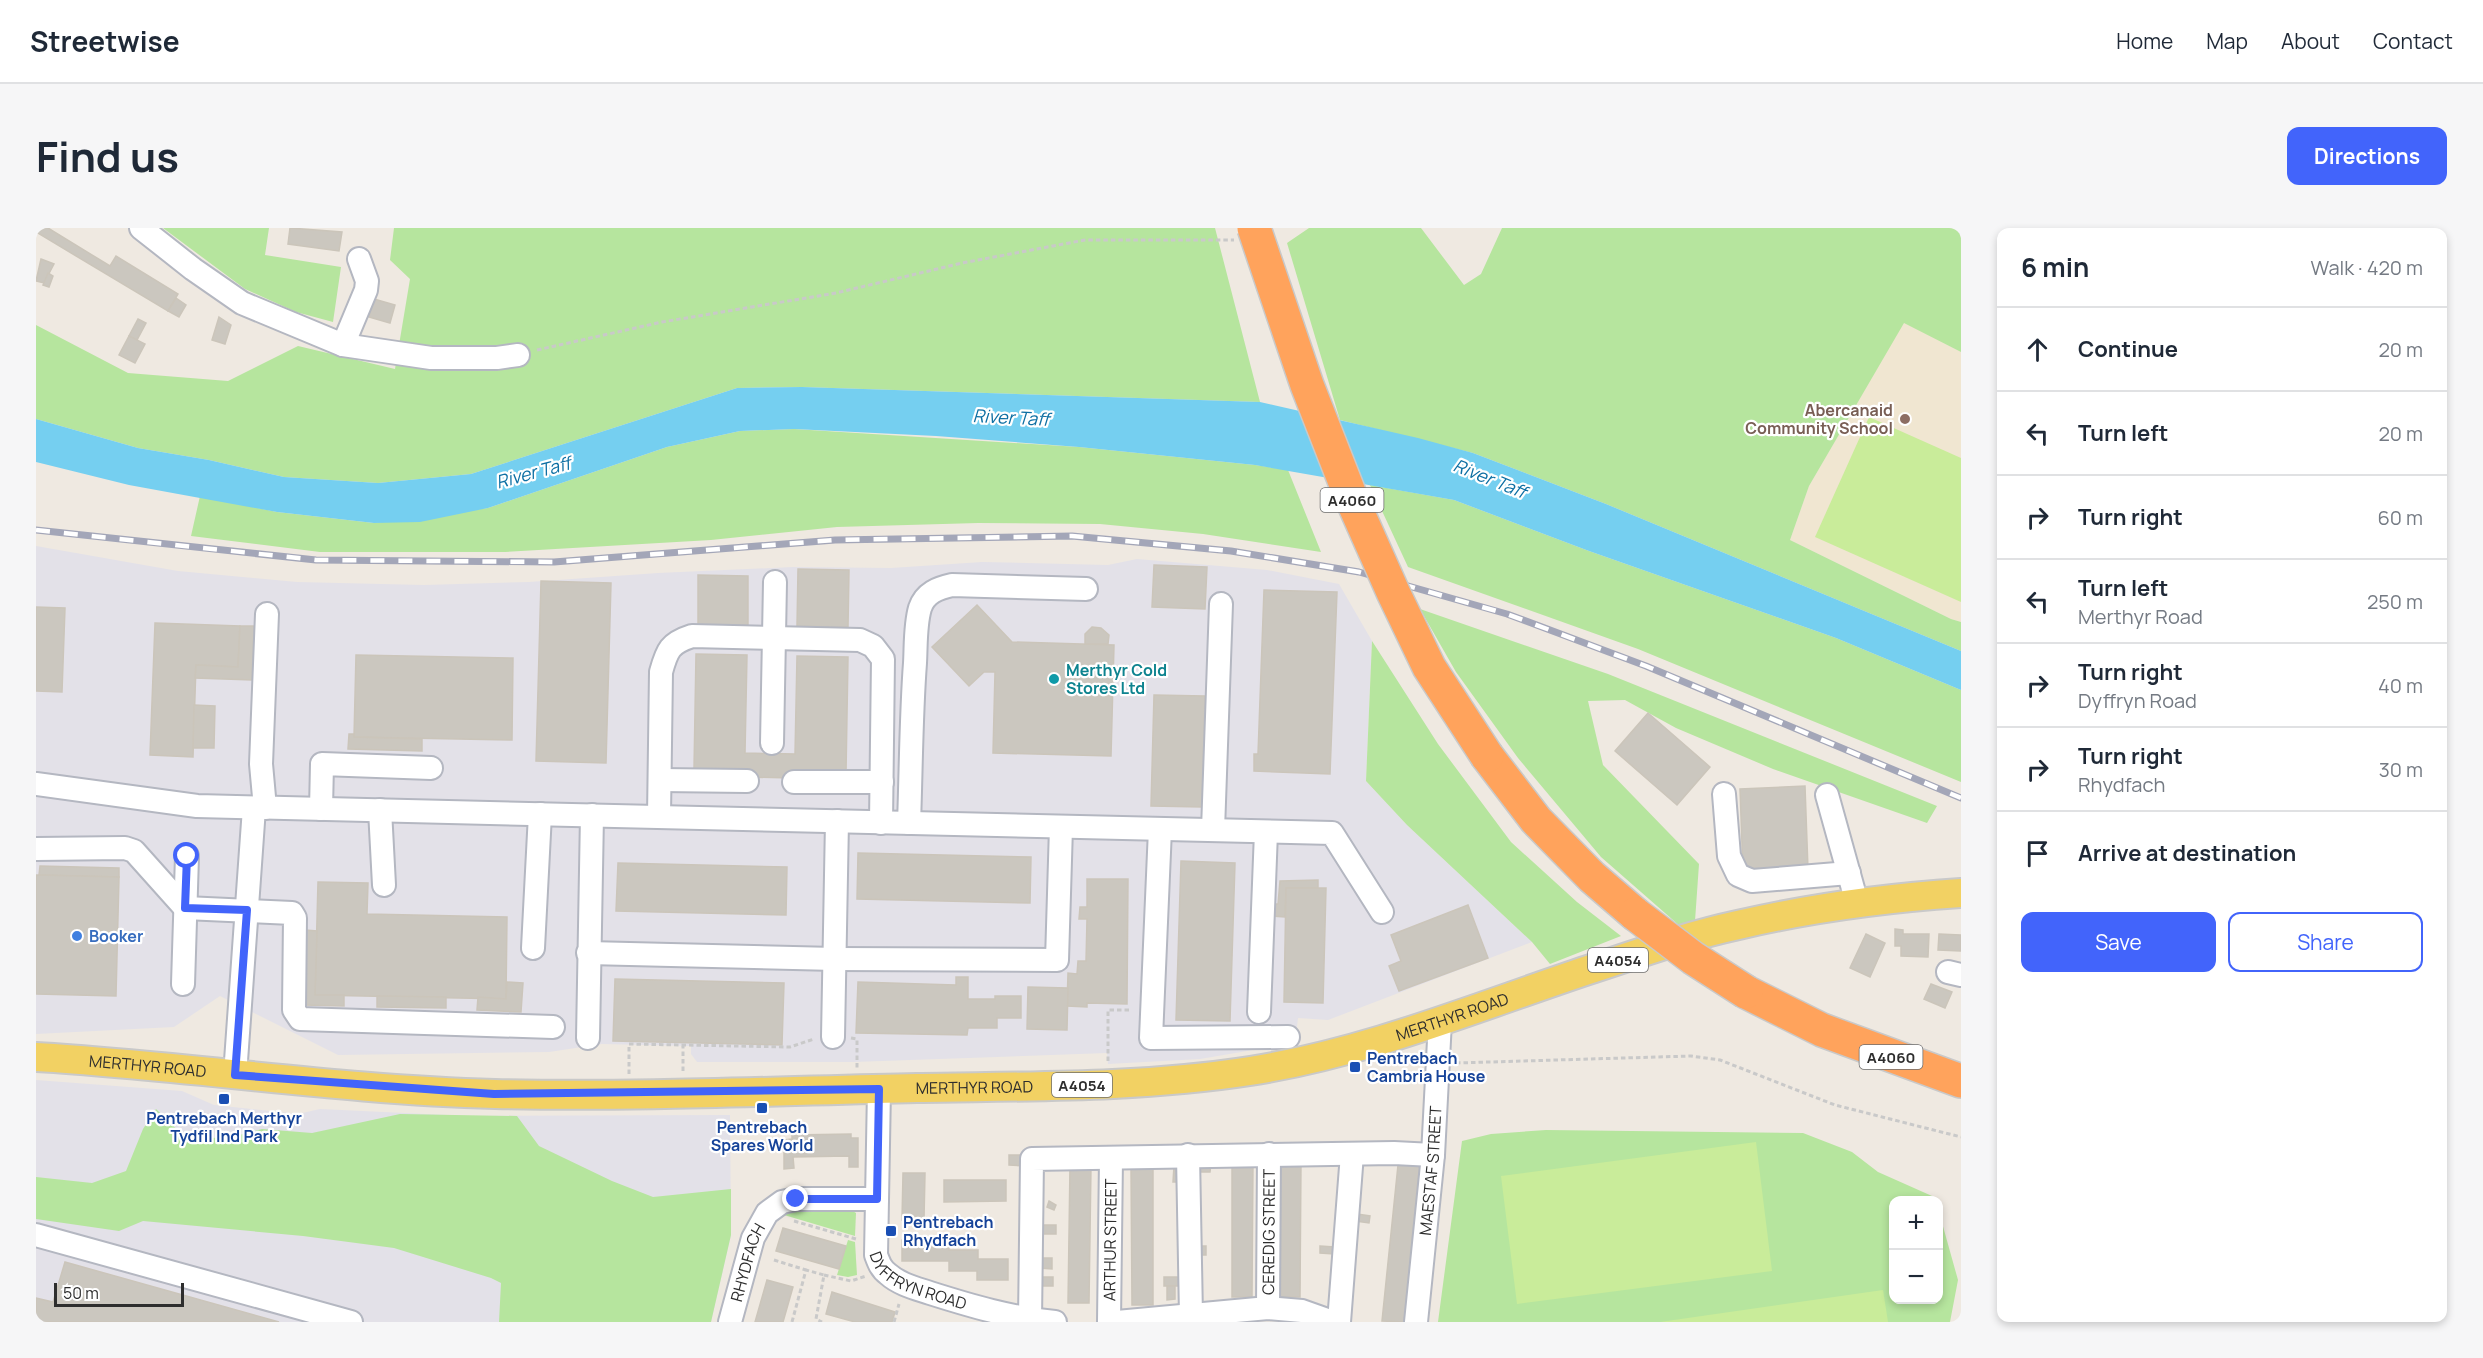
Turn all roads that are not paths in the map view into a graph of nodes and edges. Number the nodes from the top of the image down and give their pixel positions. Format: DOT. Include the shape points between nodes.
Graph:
graph roads {
  1 [pos="141,228"];
  2 [pos="1247,234"];
  3 [pos="359,260"];
  4 [pos="343,345"];
  5 [pos="518,355"];
  6 [pos="775,582"];
  7 [pos="1086,589"];
  8 [pos="1221,604"];
  9 [pos="267,614"];
  10 [pos="774,638"];
  11 [pos="772,743"];
  12 [pos="431,768"];
  13 [pos="660,780"];
  14 [pos="747,781"];
  15 [pos="794,782"];
  16 [pos="882,782"];
  17 [pos="36,783"];
  18 [pos="1724,794"];
  19 [pos="1827,795"];
  20 [pos="259,808"];
  21 [pos="321,809"];
  22 [pos="380,810"];
  23 [pos="540,814"];
  24 [pos="592,815"];
  25 [pos="659,816"];
  26 [pos="837,821"];
  27 [pos="881,823"];
  28 [pos="909,823"];
  29 [pos="1061,827"];
  30 [pos="1160,829"];
  31 [pos="1213,830"];
  32 [pos="1266,832"];
  33 [pos="36,849"];
  34 [pos="187,856"];
  35 [pos="1849,873"];
  36 [pos="384,885"];
  37 [pos="1961,893"];
  38 [pos="1857,903"];
  39 [pos="185,908"];
  40 [pos="247,910"];
  41 [pos="1382,912"];
  42 [pos="533,948"];
  43 [pos="588,953"];
  44 [pos="835,959"];
  45 [pos="183,984"];
  46 [pos="1259,1012"];
  47 [pos="1440,1021"];
  48 [pos="553,1027"];
  49 [pos="833,1037"];
  50 [pos="1288,1037"];
  51 [pos="588,1038"];
  52 [pos="36,1057"];
  53 [pos="235,1075"];
  54 [pos="1961,1081"];
  55 [pos="868,1089"];
  56 [pos="1269,1154"];
  57 [pos="1352,1154"];
  58 [pos="1188,1155"];
  59 [pos="1432,1155"];
  60 [pos="1111,1158"];
  61 [pos="877,1199"];
  62 [pos="36,1234"];
  63 [pos="1269,1308"];
  64 [pos="972,1315"];
  65 [pos="1191,1316"];
  66 [pos="1030,1320"];
  67 [pos="351,1322"];
  68 [pos="730,1322"];
  69 [pos="1055,1322"];
  70 [pos="1109,1322"];
  71 [pos="1117,1322"];
  72 [pos="1333,1322"];
  73 [pos="1339,1322"];
  74 [pos="1416,1322"];
  1 -- 4 [label="street" via="242,303"];
  2 -- 54 [label="highway, A4060, bridge" via="1350,495 1430,667 1487,756 1536,820 1635,914 1746,992 1822,1030"];
  3 -- 4 [label="street" via="367,281 366,290"];
  4 -- 5 [label="street" via="431,358"];
  6 -- 10 [label="street"];
  7 -- 28 [label="street" via="952,585 940,587 925,600 917,632"];
  8 -- 31 [label="street"];
  9 -- 20 [label="street"];
  10 -- 11 [label="street"];
  10 -- 13 [label="street" via="692,636 676,641 666,654 661,672"];
  10 -- 16 [label="street" via="860,640 873,646 883,659"];
  12 -- 21 [label="street" via="322,764"];
  13 -- 14 [label="street"];
  13 -- 25 [label="street"];
  15 -- 16 [label="street"];
  16 -- 27 [label="street"];
  17 -- 20 [label="street" via="197,806"];
  18 -- 35 [label="street" via="1729,856 1738,875 1752,881"];
  19 -- 35 [label="street"];
  20 -- 21 [label="street"];
  20 -- 40 [label="street"];
  21 -- 22 [label="street"];
  22 -- 23 [label="street"];
  22 -- 36 [label="street"];
  23 -- 24 [label="street"];
  23 -- 42 [label="street"];
  24 -- 25 [label="street"];
  24 -- 43 [label="street"];
  25 -- 26 [label="street"];
  26 -- 27 [label="street"];
  26 -- 44 [label="street"];
  27 -- 28 [label="street"];
  28 -- 29 [label="street"];
  29 -- 30 [label="street"];
  29 -- 44 [label="street" via="1057,960"];
  30 -- 31 [label="street"];
  30 -- 50 [label="street" via="1150,1038"];
  31 -- 32 [label="street"];
  32 -- 41 [label="street" via="1332,833"];
  32 -- 46 [label="street"];
  33 -- 39 [label="street" via="134,851"];
  34 -- 39 [label="street"];
  35 -- 38 [label="street"];
  37 -- 38 [label="main road, MERTHYR ROAD / A4054"];
  38 -- 47 [label="main road, MERTHYR ROAD / A4054" via="1734,925"];
  39 -- 40 [label="street"];
  39 -- 45 [label="street"];
  40 -- 48 [label="street" via="292,913 295,918 294,1010 300,1019"];
  40 -- 53 [label="street"];
  43 -- 44 [label="street"];
  43 -- 51 [label="street"];
  44 -- 49 [label="street"];
  47 -- 55 [label="main road, MERTHYR ROAD / A4054" via="1335,1053 1255,1071 1157,1082"];
  47 -- 59 [label="street, MAESTAF STREET"];
  52 -- 53 [label="main road, MERTHYR ROAD / A4054"];
  53 -- 55 [label="main road, MERTHYR ROAD / A4054" via="494,1094"];
  55 -- 61 [label="street, DYFFRYN ROAD"];
  56 -- 57 [label="street"];
  56 -- 58 [label="street"];
  56 -- 63 [label="street, CEREDIG STREET"];
  57 -- 59 [label="street"];
  57 -- 73 [label="street"];
  58 -- 60 [label="street"];
  58 -- 65 [label="street"];
  59 -- 74 [label="street, MAESTAF STREET"];
  60 -- 66 [label="street" via="1032,1159"];
  60 -- 70 [label="street, ARTHUR STREET"];
  61 -- 64 [label="street, DYFFRYN ROAD" via="876,1255 886,1274"];
  61 -- 68 [label="street, RHYDFACH" via="796,1199 782,1202 767,1213 753,1238"];
  62 -- 67 [label="street"];
  63 -- 65 [label="street"];
  63 -- 72 [label="street" via="1302,1311"];
  64 -- 66 [label="street, DYFFRYN ROAD"];
  65 -- 71 [label="street"];
  66 -- 69 [label="street, DYFFRYN ROAD"];
}
